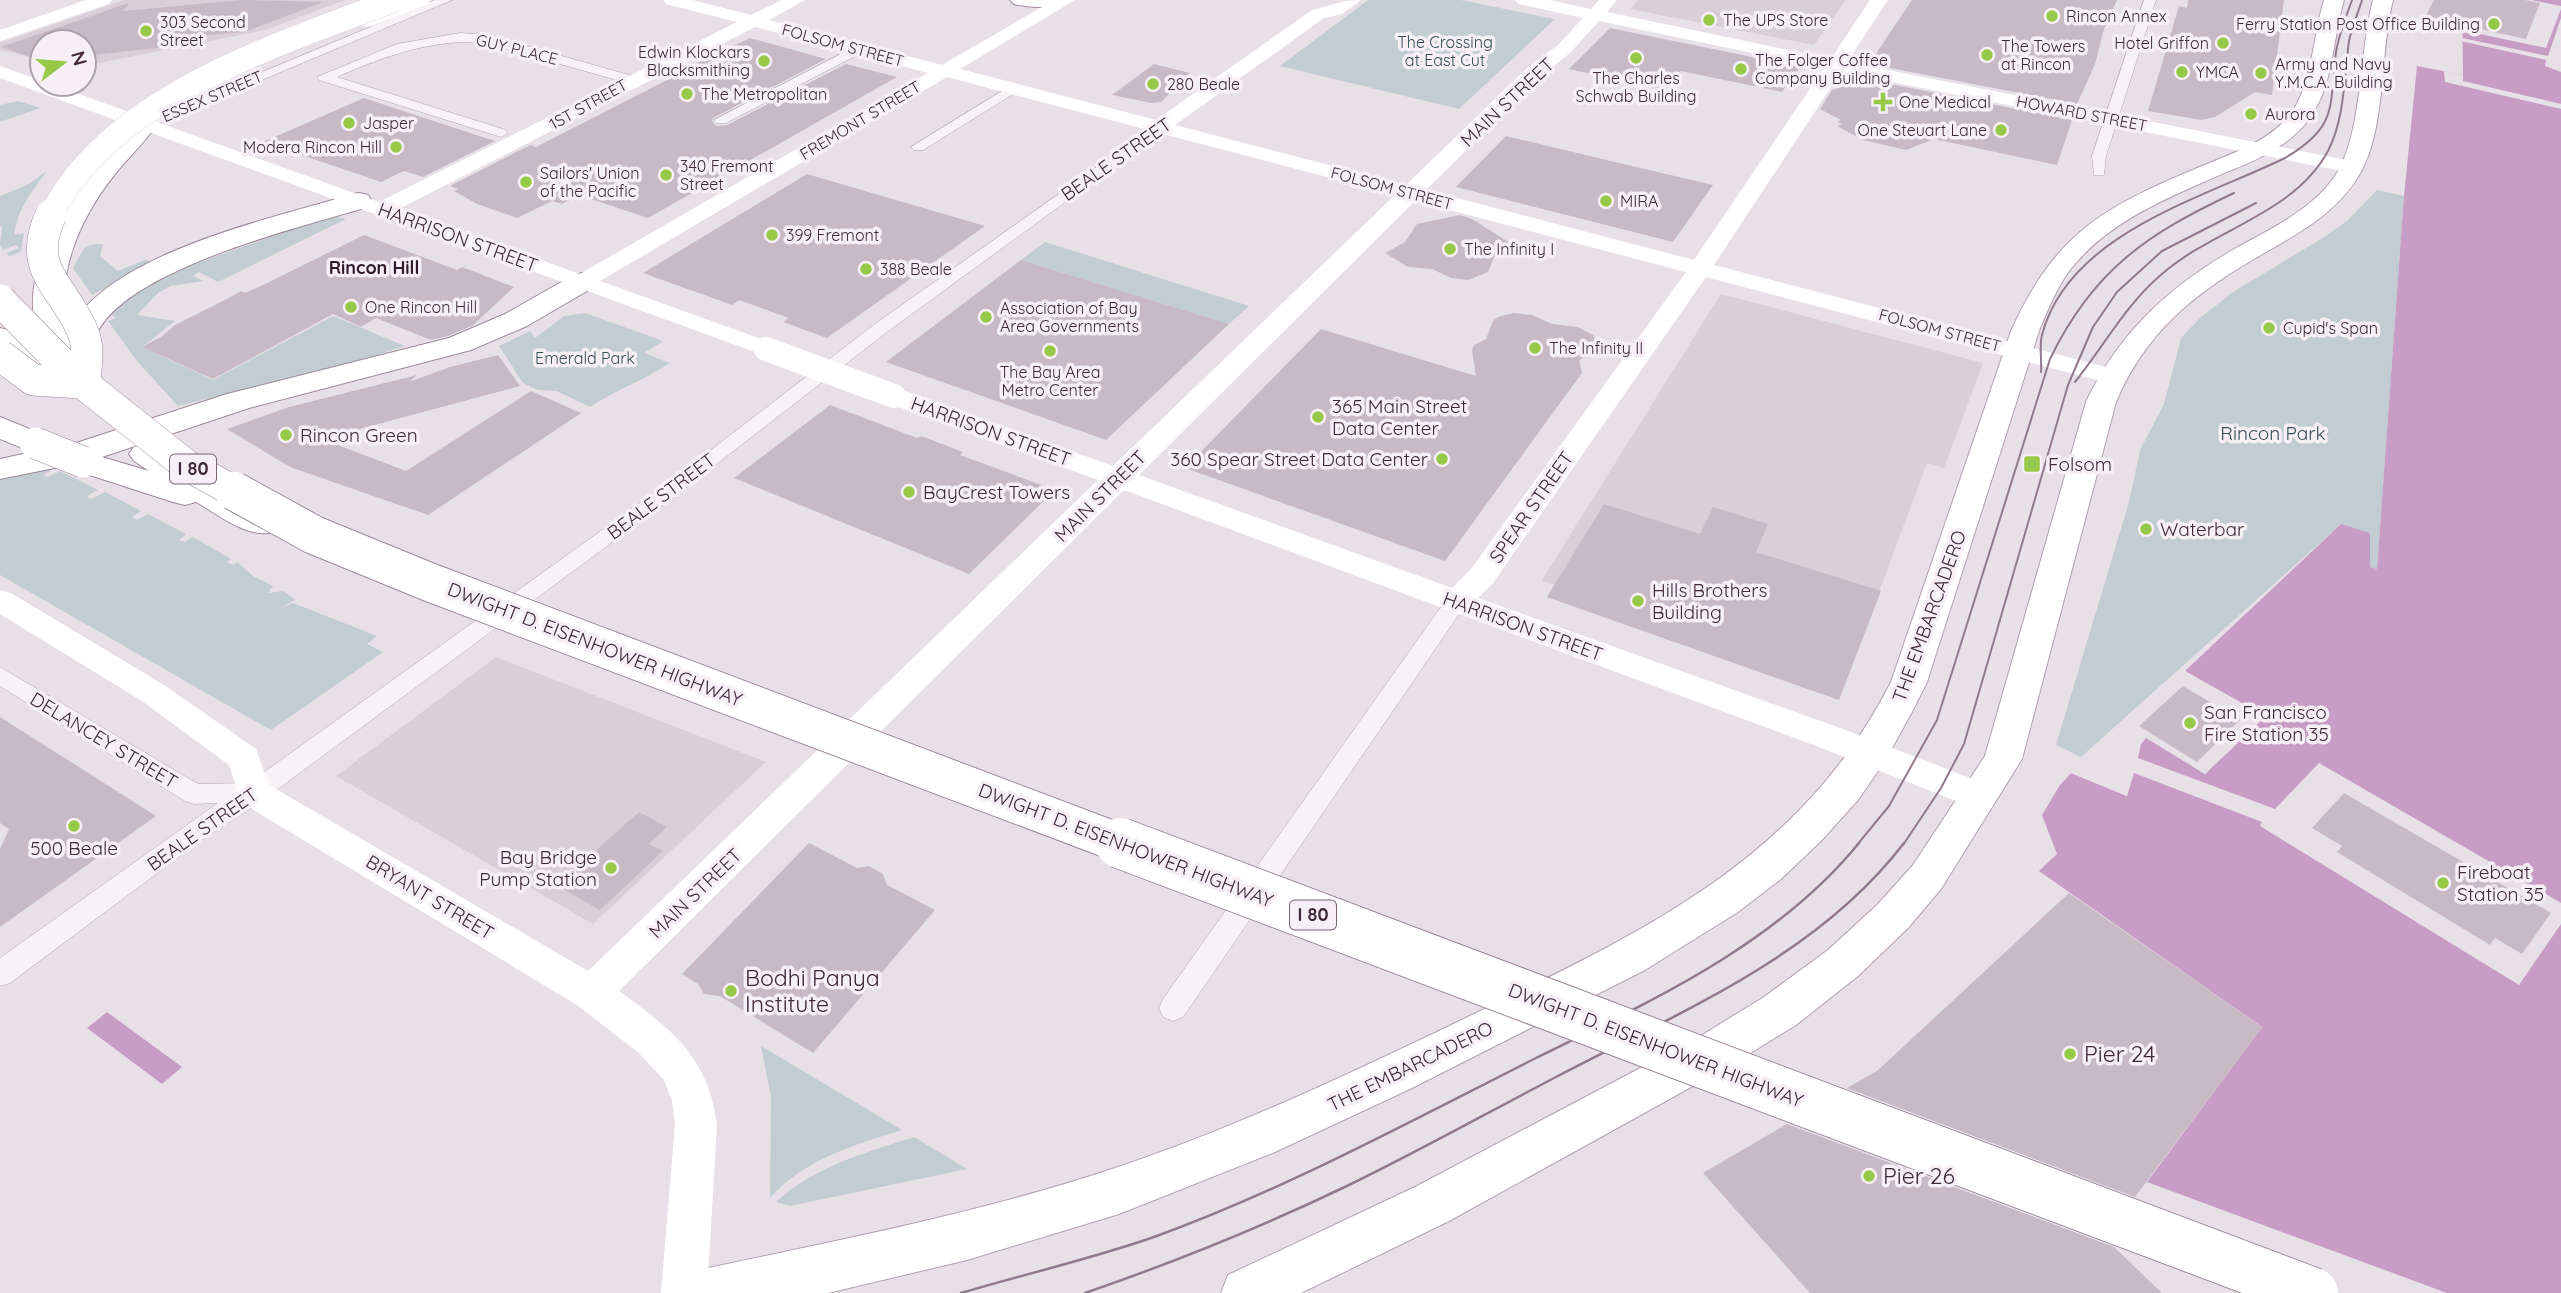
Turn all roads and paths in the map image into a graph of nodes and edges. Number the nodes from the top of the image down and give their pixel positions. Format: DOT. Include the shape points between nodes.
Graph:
graph roads {
  1 [pos="103,0"];
  2 [pos="395,0"];
  3 [pos="422,0"];
  4 [pos="446,0"];
  5 [pos="672,0"];
  6 [pos="796,0"];
  7 [pos="1020,0"];
  8 [pos="1057,0"];
  9 [pos="1066,0"];
  10 [pos="1352,0"];
  11 [pos="1524,0"];
  12 [pos="1608,0"];
  13 [pos="1879,0"];
  14 [pos="2150,0"];
  15 [pos="2334,0"];
  16 [pos="2382,0"];
  17 [pos="1324,7"];
  18 [pos="1593,14"];
  19 [pos="753,21"];
  20 [pos="1025,22"];
  21 [pos="0,36"];
  22 [pos="858,49"];
  23 [pos="1835,65"];
  24 [pos="941,71"];
  25 [pos="0,72"];
  26 [pos="631,80"];
  27 [pos="1010,90"];
  28 [pos="564,111"];
  29 [pos="2110,119"];
  30 [pos="721,120"];
  31 [pos="145,124"];
  32 [pos="1159,127"];
  33 [pos="501,133"];
  34 [pos="918,147"];
  35 [pos="2260,149"];
  36 [pos="2352,167"];
  37 [pos="2099,172"];
  38 [pos="1411,194"];
  39 [pos="357,201"];
  40 [pos="1700,267"];
  41 [pos="582,282"];
  42 [pos="0,300"];
  43 [pos="0,337"];
  44 [pos="2019,351"];
  45 [pos="0,355"];
  46 [pos="2112,376"];
  47 [pos="92,396"];
  48 [pos="0,427"];
  49 [pos="0,469"];
  50 [pos="1118,478"];
  51 [pos="243,514"];
  52 [pos="1456,602"];
  53 [pos="13,608"];
  54 [pos="9,681"];
  55 [pos="1869,752"];
  56 [pos="254,793"];
  57 [pos="1979,796"];
  58 [pos="0,974"];
  59 [pos="591,993"];
  60 [pos="1173,1007"];
  61 [pos="684,1293"];
  62 [pos="708,1293"];
  63 [pos="1246,1293"];
  64 [pos="2265,1293"];
  65 [pos="2313,1293"];
  1 -- 21 [label="main road"];
  2 -- 47 [label="highway, bridge" via="262,52 180,93 109,142 69,184 45,229 42,262 85,338"];
  3 -- 31 [label="main road, ESSEX STREET" via="159,107"];
  4 -- 31 [label="street, ESSEX STREET"];
  5 -- 19 [label="main road, FOLSOM STREET"];
  6 -- 19 [label="main road, 1ST STREET"];
  7 -- 8 [label="highway"];
  7 -- 20 [label="highway" via="1029,9"];
  9 -- 20 [label="main road, FREMONT STREET"];
  10 -- 17 [label="main road, BEALE STREET" via="1336,10"];
  11 -- 18 [label="main road, HOWARD STREET"];
  12 -- 18 [label="main road, MAIN STREET"];
  13 -- 23 [label="main road, SPEAR STREET"];
  14 -- 29 [label="street"];
  15 -- 35 [label="main road, THE EMBARCADERO" via="2303,112"];
  16 -- 36 [label="main road" via="2358,154"];
  17 -- 32 [label="main road, BEALE STREET"];
  18 -- 23 [label="main road, HOWARD STREET"];
  18 -- 38 [label="main road, MAIN STREET" via="1571,42 1533,73"];
  19 -- 22 [label="main road, FOLSOM STREET"];
  19 -- 26 [label="main road, 1ST STREET"];
  20 -- 24 [label="main road, FREMONT STREET"];
  22 -- 24 [label="main road, FOLSOM STREET"];
  22 -- 30 [label="street"];
  23 -- 29 [label="main road, HOWARD STREET"];
  23 -- 40 [label="main road, SPEAR STREET"];
  24 -- 27 [label="main road, FOLSOM STREET"];
  24 -- 41 [label="main road, FREMONT STREET"];
  25 -- 31 [label="main road, HARRISON STREET"];
  26 -- 28 [label="main road"];
  26 -- 33 [label="street, GUY PLACE" via="463,36 412,41 324,77"];
  26 -- 39 [label="main road, 1ST STREET" via="571,115"];
  27 -- 32 [label="main road, FOLSOM STREET"];
  27 -- 34 [label="street"];
  28 -- 33 [label="main road"];
  28 -- 39 [label="main road" via="421,180"];
  29 -- 35 [label="main road, HOWARD STREET"];
  29 -- 37 [label="street"];
  31 -- 39 [label="main road, HARRISON STREET"];
  31 -- 47 [label="highway" via="80,206 51,270 49,309 58,350 79,386"];
  32 -- 38 [label="main road, FOLSOM STREET"];
  32 -- 56 [label="street, BEALE STREET"];
  33 -- 39 [label="main road" via="391,185 366,191"];
  35 -- 36 [label="main road, HOWARD STREET"];
  35 -- 44 [label="main road, THE EMBARCADERO" via="2158,194 2088,235 2045,284"];
  36 -- 46 [label="main road" via="2333,193 2300,222 2206,276 2173,301 2139,335"];
  38 -- 40 [label="main road, FOLSOM STREET"];
  38 -- 50 [label="main road, MAIN STREET"];
  39 -- 41 [label="main road, HARRISON STREET"];
  39 -- 47 [label="highway" via="200,252 150,275 102,307 86,326 78,347"];
  40 -- 44 [label="main road, FOLSOM STREET"];
  40 -- 52 [label="main road, SPEAR STREET" via="1482,576"];
  41 -- 49 [label="highway" via="516,320 460,344 238,401 80,453"];
  41 -- 50 [label="main road, HARRISON STREET, bridge"];
  42 -- 47 [label="highway, I 80, bridge"];
  43 -- 47 [label="highway, I 80"];
  44 -- 46 [label="main road, FOLSOM STREET"];
  44 -- 55 [label="main road, THE EMBARCADERO" via="1909,682"];
  45 -- 47 [label="highway, bridge" via="33,380"];
  46 -- 57 [label="main road" via="2003,758"];
  47 -- 51 [label="highway, DWIGHT D. EISENHOWER HIGHWAY / I 80" via="146,454"];
  47 -- 65 [label="highway, DWIGHT D. EISENHOWER HIGHWAY / I 80, bridge" via="186,465 314,535"];
  48 -- 51 [label="highway, bridge" via="83,462"];
  50 -- 52 [label="main road, HARRISON STREET"];
  50 -- 59 [label="main road, MAIN STREET"];
  51 -- 64 [label="highway, DWIGHT D. EISENHOWER HIGHWAY / I 80" via="303,544 419,590"];
  52 -- 55 [label="main road, HARRISON STREET"];
  52 -- 60 [label="street, SPEAR STREET"];
  53 -- 56 [label="main road" via="153,693 244,758"];
  54 -- 56 [label="street, DELANCEY STREET" via="194,794"];
  55 -- 57 [label="main road, HARRISON STREET"];
  55 -- 62 [label="main road, THE EMBARCADERO" via="1846,788 1801,838 1693,922 1356,1094 1223,1152 1023,1220 916,1250"];
  56 -- 58 [label="street, BEALE STREET"];
  56 -- 59 [label="main road, BRYANT STREET"];
  57 -- 63 [label="main road" via="1927,877 1893,916 1843,963 1780,1011 1432,1204"];
  59 -- 61 [label="main road, BRYANT STREET" via="653,1040 679,1068 693,1101 696,1125"];
}
